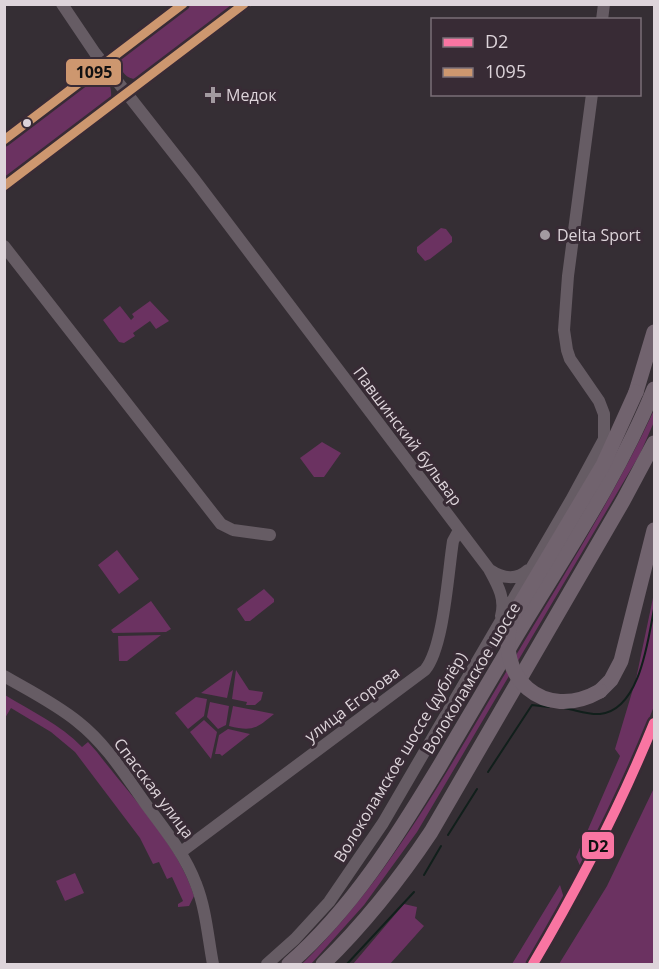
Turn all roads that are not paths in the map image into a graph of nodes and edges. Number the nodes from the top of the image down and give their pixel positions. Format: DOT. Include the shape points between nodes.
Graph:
graph roads {
  1 [pos="62,4"];
  2 [pos="184,4"];
  3 [pos="245,4"];
  4 [pos="104,65"];
  5 [pos="126,94"];
  6 [pos="592,96"];
  7 [pos="4,140"];
  8 [pos="4,186"];
  9 [pos="4,246"];
  10 [pos="654,332"];
  11 [pos="654,389"];
  12 [pos="654,443"];
  13 [pos="459,530"];
  14 [pos="654,530"];
  15 [pos="270,535"];
  16 [pos="531,568"];
  17 [pos="489,569"];
  18 [pos="538,600"];
  19 [pos="500,620"];
  20 [pos="477,660"];
  21 [pos="4,676"];
  22 [pos="181,852"];
  23 [pos="213,964"];
  24 [pos="267,964"];
  25 [pos="289,964"];
  26 [pos="323,964"];
  1 -- 4 [label="street"];
  2 -- 4 [label="street"];
  3 -- 5 [label="street"];
  4 -- 5 [label="street, Павшинский бульвар"];
  4 -- 7 [label="street"];
  5 -- 8 [label="street"];
  5 -- 13 [label="street, Павшинский бульвар"];
  6 -- 16 [label="street, Волоколамское шоссе (дублёр)" via="564,322 567,350 604,414 604,439"];
  9 -- 15 [label="street" via="221,524 233,530"];
  10 -- 14 [label="main road, bridge" via="636,392 603,465 515,611 507,639 508,656 523,685 551,700 568,702 588,698 611,680 621,662"];
  11 -- 18 [label="main road, Волоколамское шоссе" via="627,447"];
  12 -- 26 [label="main road" via="431,832 372,913"];
  13 -- 17 [label="street, Павшинский бульвар"];
  13 -- 22 [label="street, улица Егорова" via="453,541 438,643 426,669"];
  16 -- 17 [label="street" via="513,578"];
  16 -- 19 [label="street, Волоколамское шоссе (дублёр)"];
  17 -- 19 [label="street, Павшинский бульвар" via="503,604"];
  18 -- 20 [label="street"];
  18 -- 25 [label="main road, Волоколамское шоссе" via="407,820 349,902"];
  19 -- 20 [label="street, Волоколамское шоссе (дублёр)"];
  20 -- 24 [label="street, Волоколамское шоссе (дублёр)" via="398,798 343,883 312,921"];
  21 -- 22 [label="street, Спасская улица" via="60,709 96,739"];
  22 -- 23 [label="street, Спасская улица" via="201,898"];
}
